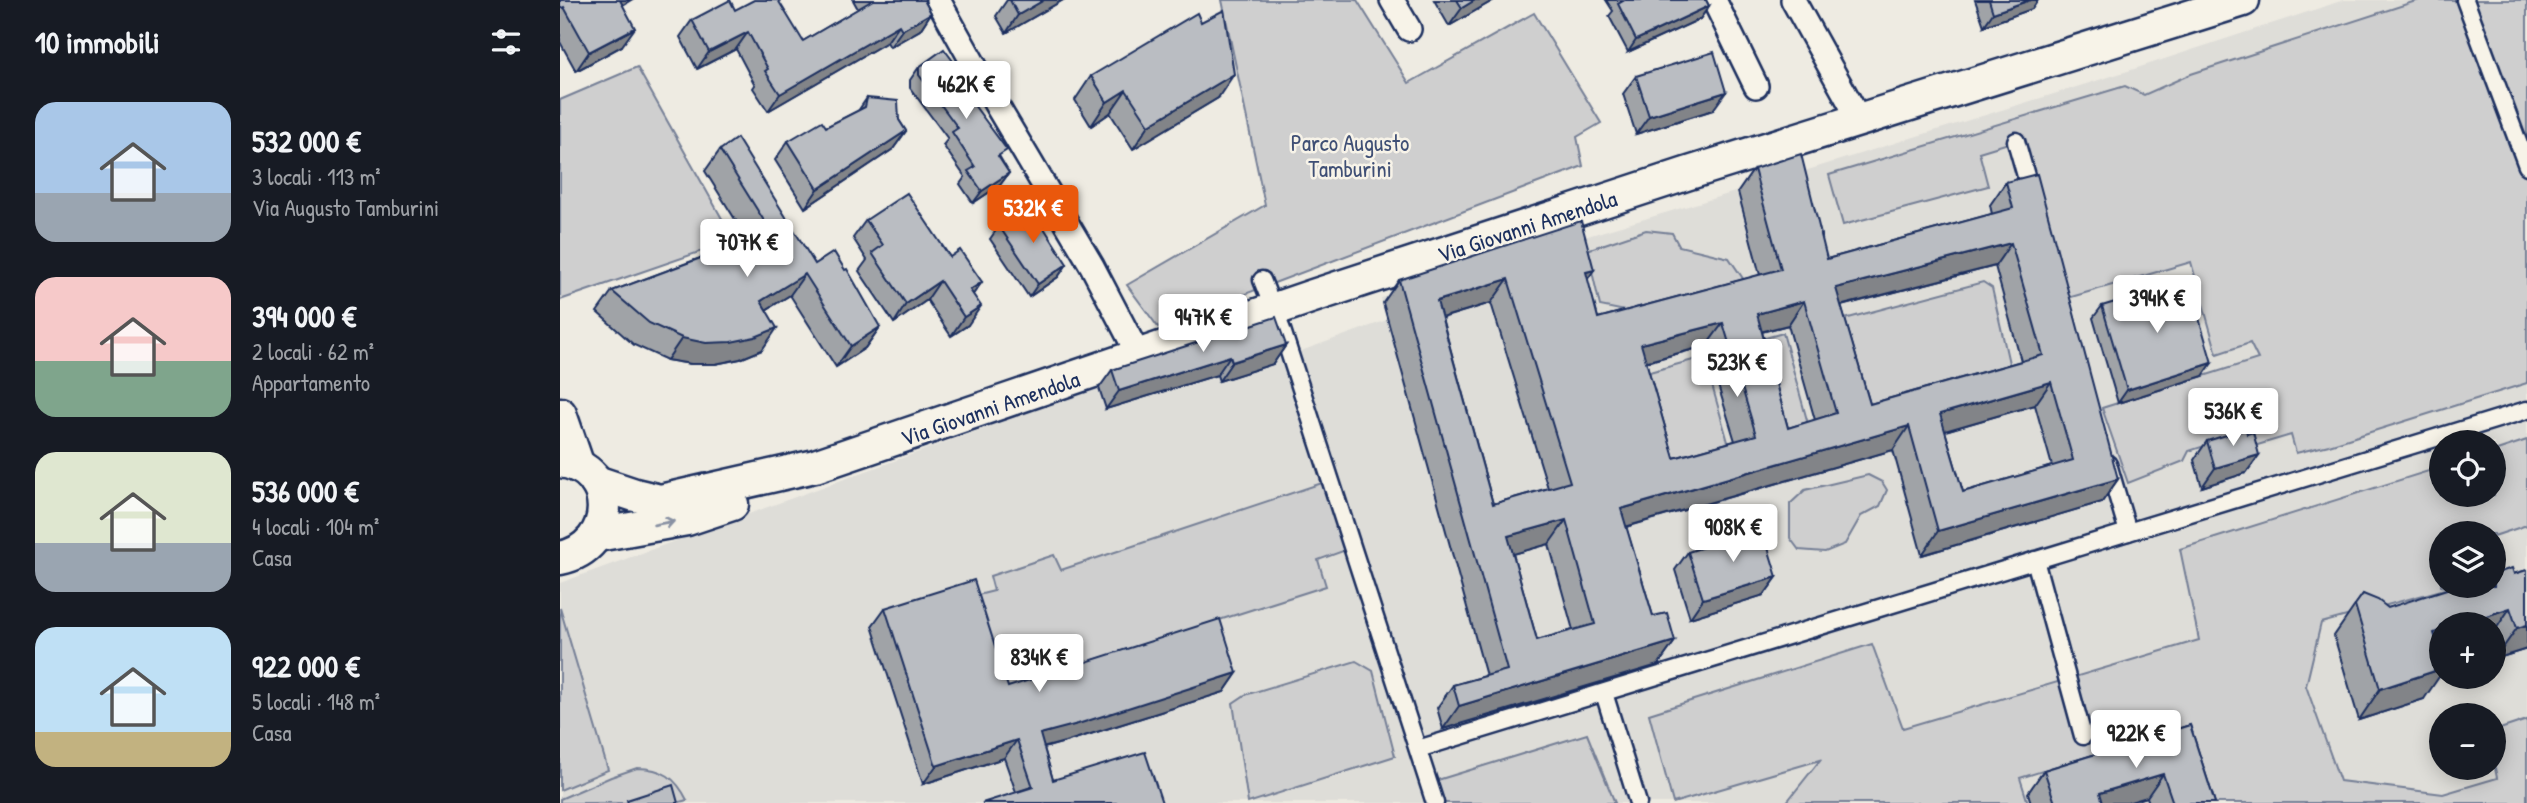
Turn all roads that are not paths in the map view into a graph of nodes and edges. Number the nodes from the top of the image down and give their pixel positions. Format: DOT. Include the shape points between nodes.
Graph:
graph roads {
  1 [pos="938,0"];
  2 [pos="1392,0"];
  3 [pos="1714,0"];
  4 [pos="1793,0"];
  5 [pos="2243,0"];
  6 [pos="2465,0"];
  7 [pos="1409,29"];
  8 [pos="1756,86"];
  9 [pos="1860,121"];
  10 [pos="2016,141"];
  11 [pos="2527,166"];
  12 [pos="2036,213"];
  13 [pos="1268,294"];
  14 [pos="1139,356"];
  15 [pos="2527,410"];
  16 [pos="560,414"];
  17 [pos="2103,444"];
  18 [pos="815,466"];
  19 [pos="578,469"];
  20 [pos="2128,532"];
  21 [pos="597,535"];
  22 [pos="560,558"];
  23 [pos="2035,560"];
  24 [pos="1604,693"];
  25 [pos="2083,736"];
  26 [pos="1418,750"];
  27 [pos="1435,803"];
  28 [pos="1638,803"];
  1 -- 14 [label="street"];
  2 -- 7 [label="street"];
  3 -- 8 [label="street"];
  4 -- 9 [label="street"];
  5 -- 9 [label="main road, Via Giovanni Amendola"];
  6 -- 11 [label="street"];
  9 -- 13 [label="main road, Via Giovanni Amendola"];
  10 -- 12 [label="street"];
  13 -- 14 [label="main road, Via Giovanni Amendola"];
  13 -- 26 [label="street"];
  14 -- 18 [label="main road, Via Giovanni Amendola"];
  15 -- 20 [label="street"];
  16 -- 19 [label="main road"];
  17 -- 20 [label="street"];
  18 -- 19 [label="main road, Via Giovanni Amendola" via="660,501"];
  21 -- 18 [label="main road, Via Giovanni Amendola, one-way" via="687,519 751,498"];
  19 -- 21 [label="main road" via="602,494 603,522"];
  20 -- 23 [label="street"];
  21 -- 22 [label="main road, Via Giovanni Amendola" via="581,551"];
  23 -- 24 [label="street"];
  23 -- 25 [label="street"];
  24 -- 26 [label="street"];
  24 -- 28 [label="street"];
  26 -- 27 [label="street"];
}
